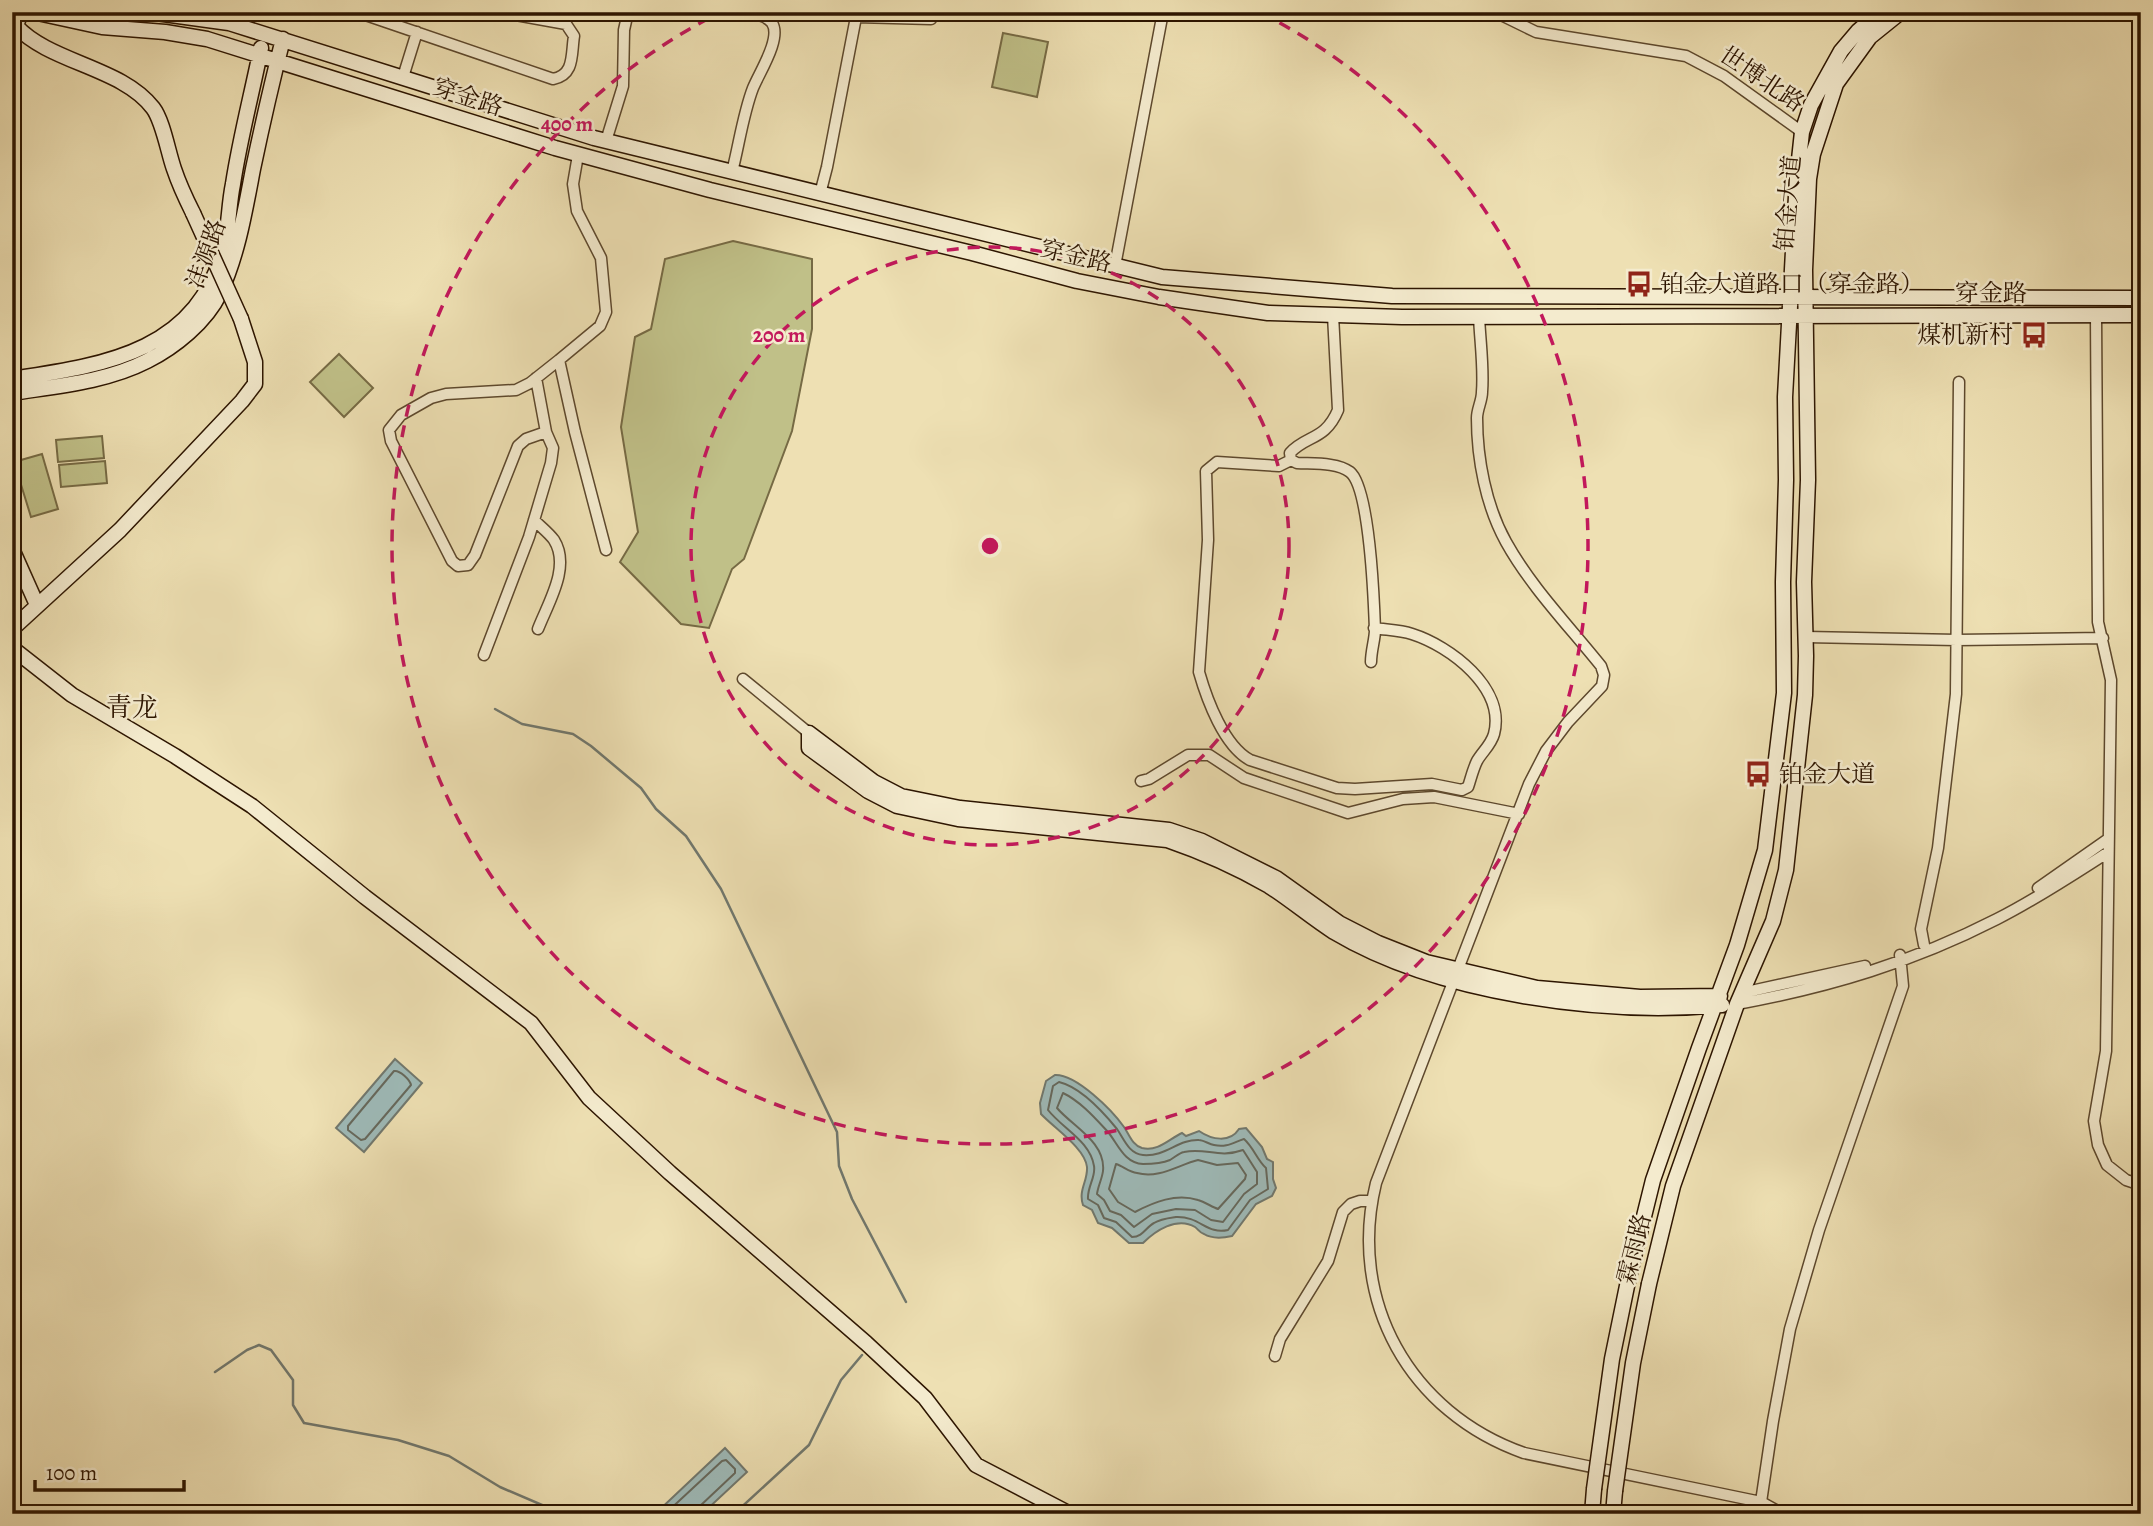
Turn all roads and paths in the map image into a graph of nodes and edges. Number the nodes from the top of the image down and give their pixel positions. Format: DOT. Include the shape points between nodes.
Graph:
graph roads {
  1 [pos="33,12"];
  2 [pos="149,12"];
  3 [pos="357,12"];
  4 [pos="628,12"];
  5 [pos="737,12"];
  6 [pos="1163,12"];
  7 [pos="1495,12"];
  8 [pos="1880,12"];
  9 [pos="1901,12"];
  10 [pos="516,15"];
  11 [pos="216,17"];
  12 [pos="931,19"];
  13 [pos="16,22"];
  14 [pos="416,32"];
  15 [pos="264,34"];
  16 [pos="283,39"];
  17 [pos="260,55"];
  18 [pos="278,60"];
  19 [pos="403,77"];
  20 [pos="1802,132"];
  21 [pos="606,141"];
  22 [pos="578,155"];
  23 [pos="733,172"];
  24 [pos="820,194"];
  25 [pos="1115,266"];
  26 [pos="1790,298"];
  27 [pos="1806,298"];
  28 [pos="2141,298"];
  29 [pos="1333,315"];
  30 [pos="2096,315"];
  31 [pos="2141,315"];
  32 [pos="1790,316"];
  33 [pos="1807,316"];
  34 [pos="1479,317"];
  35 [pos="559,360"];
  36 [pos="536,378"];
  37 [pos="12,379"];
  38 [pos="1959,382"];
  39 [pos="12,393"];
  40 [pos="546,432"];
  41 [pos="1291,460"];
  42 [pos="534,520"];
  43 [pos="12,549"];
  44 [pos="606,550"];
  45 [pos="37,605"];
  46 [pos="1374,628"];
  47 [pos="12,629"];
  48 [pos="538,629"];
  49 [pos="1806,637"];
  50 [pos="2103,638"];
  51 [pos="1957,640"];
  52 [pos="12,648"];
  53 [pos="484,655"];
  54 [pos="1371,662"];
  55 [pos="743,679"];
  56 [pos="809,733"];
  57 [pos="1141,781"];
  58 [pos="1519,814"];
  59 [pos="2108,839"];
  60 [pos="2107,853"];
  61 [pos="1924,945"];
  62 [pos="1900,959"];
  63 [pos="1456,975"];
  64 [pos="1740,999"];
  65 [pos="1716,1001"];
  66 [pos="2141,1185"];
  67 [pos="1371,1201"];
  68 [pos="1275,1356"];
  69 [pos="1761,1502"];
  70 [pos="1070,1514"];
  71 [pos="1592,1514"];
  72 [pos="1613,1514"];
  73 [pos="1783,1514"];
  1 -- 17 [label="main road, 穿金路" via="102,27 207,39"];
  2 -- 11 [label="main road, 穿金路"];
  3 -- 14 [label="street"];
  4 -- 21 [label="street" via="624,86"];
  5 -- 23 [label="street" via="763,16 774,28 770,53 752,90"];
  6 -- 25 [label="street"];
  7 -- 20 [label="street, 世博北路" via="1536,32 1686,56 1724,76"];
  8 -- 20 [label="main road, 铂金大道" via="1841,51 1811,105"];
  9 -- 27 [label="main road, 铂金大道" via="1853,58 1826,110 1809,179"];
  10 -- 14 [label="street" via="566,24 574,36 563,77 553,79"];
  11 -- 15 [label="main road, 穿金路"];
  12 -- 24 [label="street" via="856,17"];
  13 -- 45 [label="main road, bridge" via="27,38 116,80 155,109 175,171 241,318 255,362 255,384 210,437 120,530"];
  14 -- 19 [label="street"];
  15 -- 16 [label="main road, 穿金路"];
  15 -- 17 [label="main road, 沣源路"];
  16 -- 18 [label="main road, 沣源路"];
  16 -- 19 [label="main road, 穿金路"];
  17 -- 18 [label="main road, 穿金路"];
  17 -- 37 [label="main road, 沣源路" via="224,244 208,288 197,303 162,337 141,350 73,370"];
  18 -- 22 [label="main road, 穿金路"];
  18 -- 39 [label="main road, 沣源路" via="237,248 219,295 207,311 170,348 120,372"];
  19 -- 21 [label="main road, 穿金路"];
  20 -- 26 [label="main road, 铂金大道"];
  21 -- 23 [label="main road, 穿金路"];
  22 -- 29 [label="main road, 穿金路" via="1077,281 1268,313"];
  22 -- 35 [label="street" via="573,184 577,211 601,258 606,312 600,326"];
  23 -- 24 [label="main road, 穿金路"];
  24 -- 25 [label="main road, 穿金路"];
  25 -- 26 [label="main road, 穿金路" via="1162,277 1392,296"];
  26 -- 27 [label="main road, 穿金路"];
  26 -- 32 [label="main road, 铂金大道"];
  27 -- 28 [label="main road, 穿金路"];
  27 -- 33 [label="main road, 铂金大道"];
  29 -- 34 [label="main road, 穿金路"];
  29 -- 41 [label="street" via="1338,410 1325,430 1294,448"];
  30 -- 31 [label="main road, 穿金路"];
  30 -- 33 [label="main road, 穿金路"];
  30 -- 50 [label="street" via="2098,622"];
  32 -- 33 [label="main road, 穿金路"];
  32 -- 34 [label="main road, 穿金路"];
  32 -- 65 [label="main road, 铂金大道" via="1785,397 1785,656 1778,747 1765,850"];
  33 -- 49 [label="main road, 铂金大道"];
  34 -- 58 [label="street" via="1482,392 1477,415 1493,513 1525,572 1604,675 1596,694 1546,751"];
  35 -- 36 [label="street"];
  35 -- 44 [label="street"];
  36 -- 40 [label="street"];
  36 -- 40 [label="street" via="516,390 431,398 401,415 389,430 458,566 468,565 475,555 518,446"];
  38 -- 51 [label="street"];
  40 -- 42 [label="street" via="553,448 551,463"];
  41 -- 46 [label="street" via="1338,467 1356,478 1367,518"];
  41 -- 46 [label="street" via="1279,466 1217,463 1206,471 1208,540 1199,672 1231,745 1250,760 1337,788 1468,787 1475,763 1490,744 1497,715 1483,685 1472,671 1430,641"];
  42 -- 48 [label="street" via="553,539 561,568"];
  42 -- 53 [label="street"];
  43 -- 45 [label="main road"];
  45 -- 47 [label="main road"];
  46 -- 54 [label="street"];
  49 -- 51 [label="street"];
  49 -- 64 [label="main road, 铂金大道" via="1805,695 1786,870 1773,921"];
  50 -- 51 [label="street"];
  50 -- 59 [label="street" via="2112,680"];
  51 -- 61 [label="street" via="1956,694 1938,849 1921,929"];
  52 -- 70 [label="main road" via="72,695 251,806 531,1023 589,1098 925,1398 976,1465"];
  55 -- 56 [label="street"];
  56 -- 63 [label="main road" via="874,782 901,796 960,808 1169,830 1202,841 1276,878 1339,923"];
  57 -- 58 [label="street" via="1188,755 1209,755 1244,778 1348,813 1403,799 1434,797"];
  58 -- 63 [label="street"];
  59 -- 60 [label="street"];
  59 -- 61 [label="street" via="2029,893"];
  60 -- 62 [label="street" via="1998,919"];
  60 -- 66 [label="street" via="2106,1051 2094,1121 2107,1165"];
  61 -- 62 [label="street"];
  62 -- 64 [label="street"];
  62 -- 69 [label="street" via="1903,986 1790,1329"];
  63 -- 65 [label="main road" via="1592,994"];
  63 -- 67 [label="street"];
  64 -- 65 [label="main road"];
  64 -- 72 [label="main road, 霖雨路, bridge" via="1673,1186 1633,1363"];
  65 -- 71 [label="main road, 霖雨路, bridge" via="1653,1180 1628,1281 1612,1359"];
  67 -- 68 [label="street" via="1351,1204 1343,1212 1328,1261 1280,1339"];
  67 -- 69 [label="street" via="1367,1230 1371,1270 1387,1328 1418,1378 1454,1416 1490,1439 1524,1453"];
  69 -- 73 [label="street"];
}
